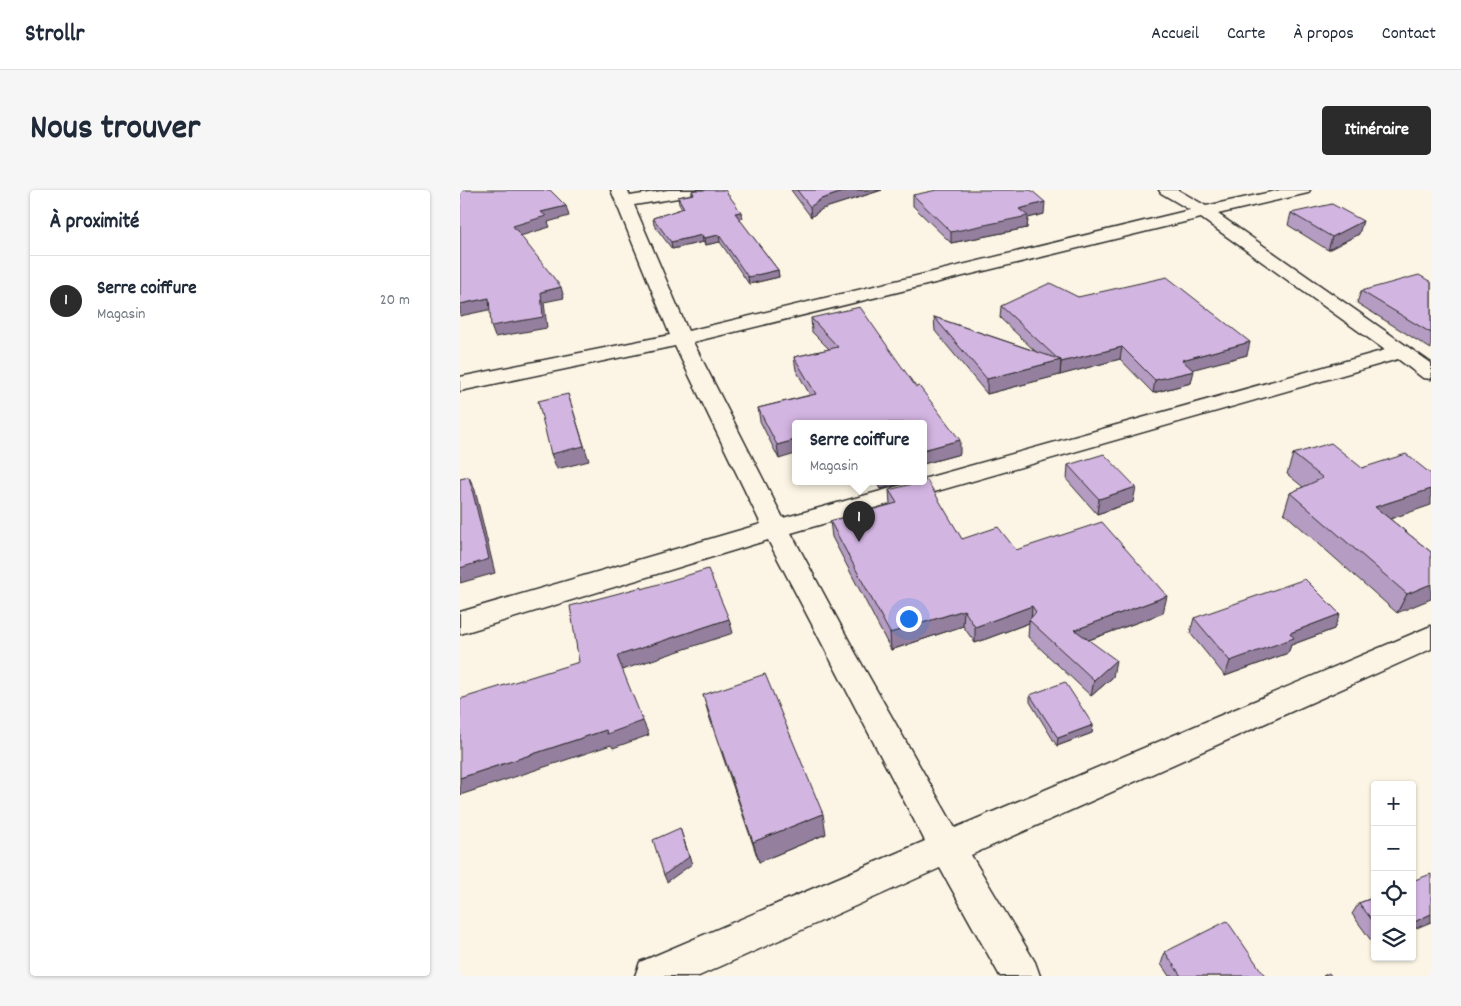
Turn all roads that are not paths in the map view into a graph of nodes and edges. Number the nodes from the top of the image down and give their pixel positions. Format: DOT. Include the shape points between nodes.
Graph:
graph roads {
  1 [pos="697,190"];
  2 [pos="1167,190"];
  3 [pos="1302,190"];
  4 [pos="622,196"];
  5 [pos="1204,212"];
  6 [pos="682,339"];
  7 [pos="1401,352"];
  8 [pos="1431,373"];
  9 [pos="460,384"];
  10 [pos="775,529"];
  11 [pos="460,623"];
  12 [pos="1431,637"];
  13 [pos="947,848"];
  14 [pos="654,976"];
  15 [pos="1021,976"];
  1 -- 4 [label="street"];
  2 -- 5 [label="street"];
  3 -- 5 [label="street"];
  4 -- 6 [label="street"];
  5 -- 6 [label="street"];
  5 -- 7 [label="street"];
  6 -- 9 [label="street"];
  6 -- 10 [label="street"];
  7 -- 8 [label="street"];
  7 -- 10 [label="street"];
  10 -- 11 [label="street"];
  10 -- 13 [label="street"];
  12 -- 13 [label="street"];
  13 -- 14 [label="street"];
  13 -- 15 [label="street"];
}
